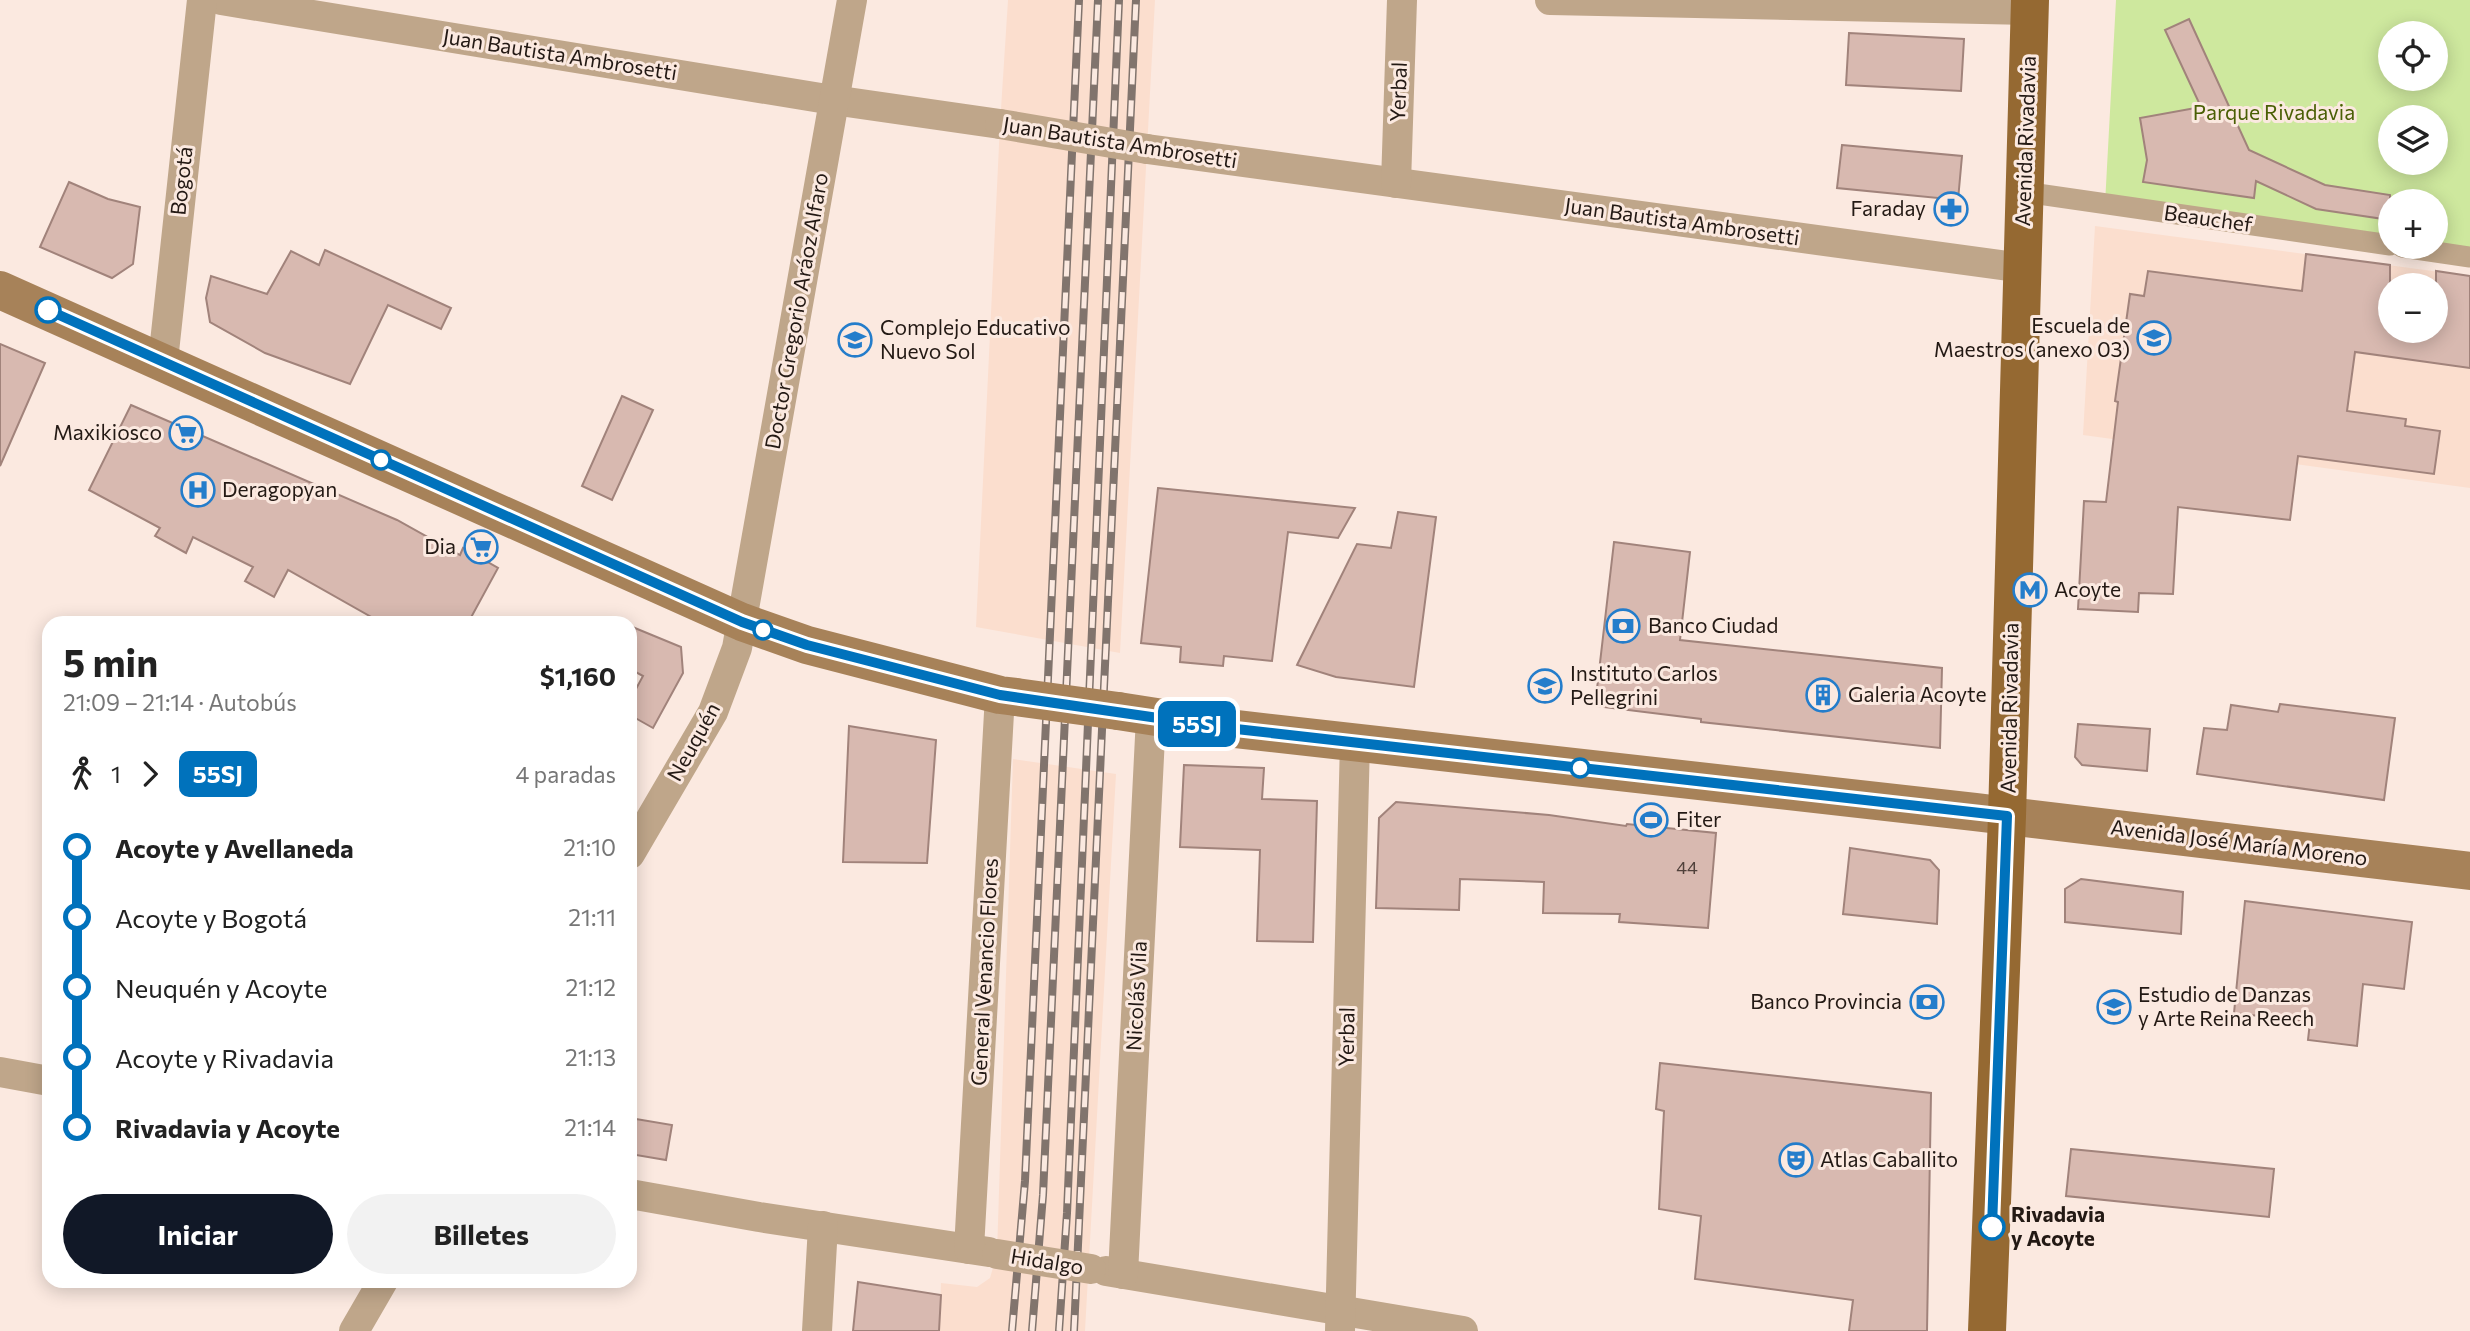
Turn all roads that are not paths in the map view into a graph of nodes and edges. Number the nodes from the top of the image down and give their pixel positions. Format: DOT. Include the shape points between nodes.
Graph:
graph roads {
  1 [pos="202,0"];
  2 [pos="221,0"];
  3 [pos="852,0"];
  4 [pos="1402,0"];
  5 [pos="1550,0"];
  6 [pos="2030,5"];
  7 [pos="833,100"];
  8 [pos="1396,183"];
  9 [pos="2025,192"];
  10 [pos="2378,243"];
  11 [pos="2448,254"];
  12 [pos="2470,257"];
  13 [pos="2023,268"];
  14 [pos="0,290"];
  15 [pos="163,361"];
  16 [pos="742,622"];
  17 [pos="1008,696"];
  18 [pos="1134,714"];
  19 [pos="1355,742"];
  20 [pos="2007,816"];
  21 [pos="637,842"];
  22 [pos="2470,871"];
  23 [pos="0,1072"];
  24 [pos="42,1080"];
  25 [pos="637,1195"];
  26 [pos="823,1226"];
  27 [pos="983,1252"];
  28 [pos="1124,1274"];
  29 [pos="379,1288"];
  30 [pos="1340,1321"];
  31 [pos="354,1331"];
  32 [pos="817,1331"];
  33 [pos="1463,1331"];
  34 [pos="1987,1331"];
  1 -- 15 [label="street, Bogotá"];
  2 -- 7 [label="street, Juan Bautista Ambrosetti"];
  3 -- 7 [label="street, Doctor Gregorio Aráoz Alfaro"];
  4 -- 8 [label="street, Yerbal"];
  5 -- 6 [label="street"];
  6 -- 9 [label="main road, Avenida Rivadavia"];
  7 -- 8 [label="street, Juan Bautista Ambrosetti, bridge"];
  7 -- 16 [label="street, Doctor Gregorio Aráoz Alfaro"];
  8 -- 13 [label="street, Juan Bautista Ambrosetti"];
  9 -- 10 [label="street, Beauchef"];
  9 -- 13 [label="main road, Avenida Rivadavia"];
  11 -- 12 [label="street"];
  13 -- 20 [label="main road, Avenida Rivadavia"];
  14 -- 15 [label="main road, Avenida José María Moreno"];
  15 -- 16 [label="main road, Avenida José María Moreno"];
  16 -- 17 [label="main road, Avenida José María Moreno" via="807,645"];
  16 -- 21 [label="street, Neuquén" via="713,712"];
  17 -- 18 [label="main road, Avenida José María Moreno, bridge"];
  17 -- 27 [label="street, General Venancio Flores"];
  18 -- 19 [label="main road, Avenida José María Moreno"];
  18 -- 28 [label="street, Nicolás Vila"];
  19 -- 20 [label="main road, Avenida José María Moreno"];
  19 -- 30 [label="street, Yerbal"];
  20 -- 22 [label="main road, Avenida José María Moreno"];
  20 -- 34 [label="main road, Avenida Rivadavia"];
  23 -- 24 [label="street"];
  25 -- 26 [label="street, Hidalgo"];
  26 -- 27 [label="street, Hidalgo"];
  26 -- 32 [label="street"];
  27 -- 28 [label="street, Hidalgo, bridge"];
  28 -- 30 [label="street, Hidalgo"];
  29 -- 31 [label="street"];
  30 -- 33 [label="street, Hidalgo"];
}
